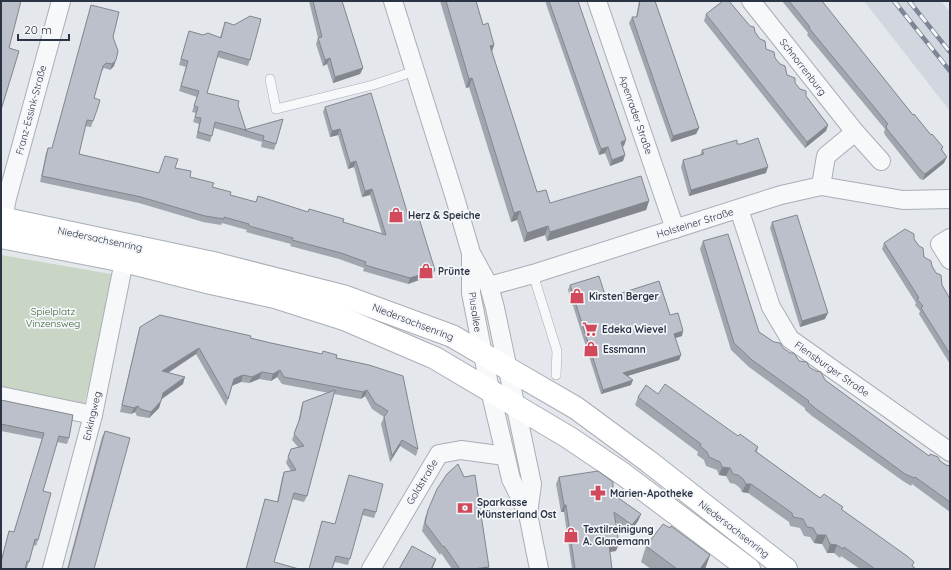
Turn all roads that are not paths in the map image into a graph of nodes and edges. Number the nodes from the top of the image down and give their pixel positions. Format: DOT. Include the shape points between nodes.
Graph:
graph roads {
  1 [pos="61,1"];
  2 [pos="393,1"];
  3 [pos="597,1"];
  4 [pos="751,1"];
  5 [pos="415,71"];
  6 [pos="270,79"];
  7 [pos="855,132"];
  8 [pos="881,161"];
  9 [pos="821,186"];
  10 [pos="950,199"];
  11 [pos="739,209"];
  12 [pos="2,225"];
  13 [pos="675,229"];
  14 [pos="950,238"];
  15 [pos="471,253"];
  16 [pos="950,260"];
  17 [pos="124,261"];
  18 [pos="533,274"];
  19 [pos="489,286"];
  20 [pos="482,353"];
  21 [pos="508,369"];
  22 [pos="556,375"];
  23 [pos="490,390"];
  24 [pos="1,396"];
  25 [pos="516,405"];
  26 [pos="93,415"];
  27 [pos="950,452"];
  28 [pos="506,456"];
  29 [pos="528,514"];
  30 [pos="52,569"];
  31 [pos="371,569"];
  32 [pos="539,569"];
  33 [pos="749,569"];
  34 [pos="786,569"];
  1 -- 12 [label="street, Franz-Essink-Straße" via="7,198"];
  2 -- 5 [label="street"];
  3 -- 13 [label="street, Apenrader Straße"];
  4 -- 7 [label="street, Schnorrenburg"];
  5 -- 6 [label="lane" via="374,85 276,109"];
  5 -- 15 [label="street"];
  7 -- 8 [label="street, Schnorrenburg"];
  7 -- 9 [label="street" via="826,156"];
  9 -- 10 [label="street, Holsteiner Straße" via="903,200"];
  9 -- 11 [label="street, Holsteiner Straße" via="781,195"];
  11 -- 13 [label="street, Holsteiner Straße"];
  11 -- 27 [label="street, Flensburger Straße" via="771,307 790,339"];
  12 -- 17 [label="main road, Niedersachsenring"];
  12 -- 20 [label="main road, Niedersachsenring" via="214,263 346,297 452,336"];
  13 -- 18 [label="street, Holsteiner Straße"];
  14 -- 16 [label="street" via="940,244"];
  15 -- 19 [label="street, Piusallee"];
  15 -- 20 [label="street, Piusallee" via="471,294"];
  17 -- 23 [label="main road, Niedersachsenring" via="275,297 344,318 435,358"];
  17 -- 26 [label="street, Enkingweg"];
  18 -- 19 [label="street, Holsteiner Straße"];
  18 -- 22 [label="lane" via="557,351"];
  19 -- 21 [label="street, Piusallee"];
  20 -- 21 [label="main road, Niedersachsenring"];
  20 -- 23 [label="street, Piusallee"];
  21 -- 25 [label="street, Piusallee"];
  21 -- 34 [label="main road, Niedersachsenring" via="587,416"];
  23 -- 25 [label="main road, Niedersachsenring"];
  23 -- 28 [label="street, Piusallee"];
  24 -- 26 [label="street"];
  25 -- 29 [label="street, Piusallee" via="532,484"];
  25 -- 33 [label="main road, Niedersachsenring" via="624,474"];
  26 -- 30 [label="street, Enkingweg"];
  28 -- 29 [label="street, Piusallee" via="514,488"];
  28 -- 31 [label="street, Goldstraße" via="461,450 439,454"];
  29 -- 32 [label="street, Piusallee"];
}
